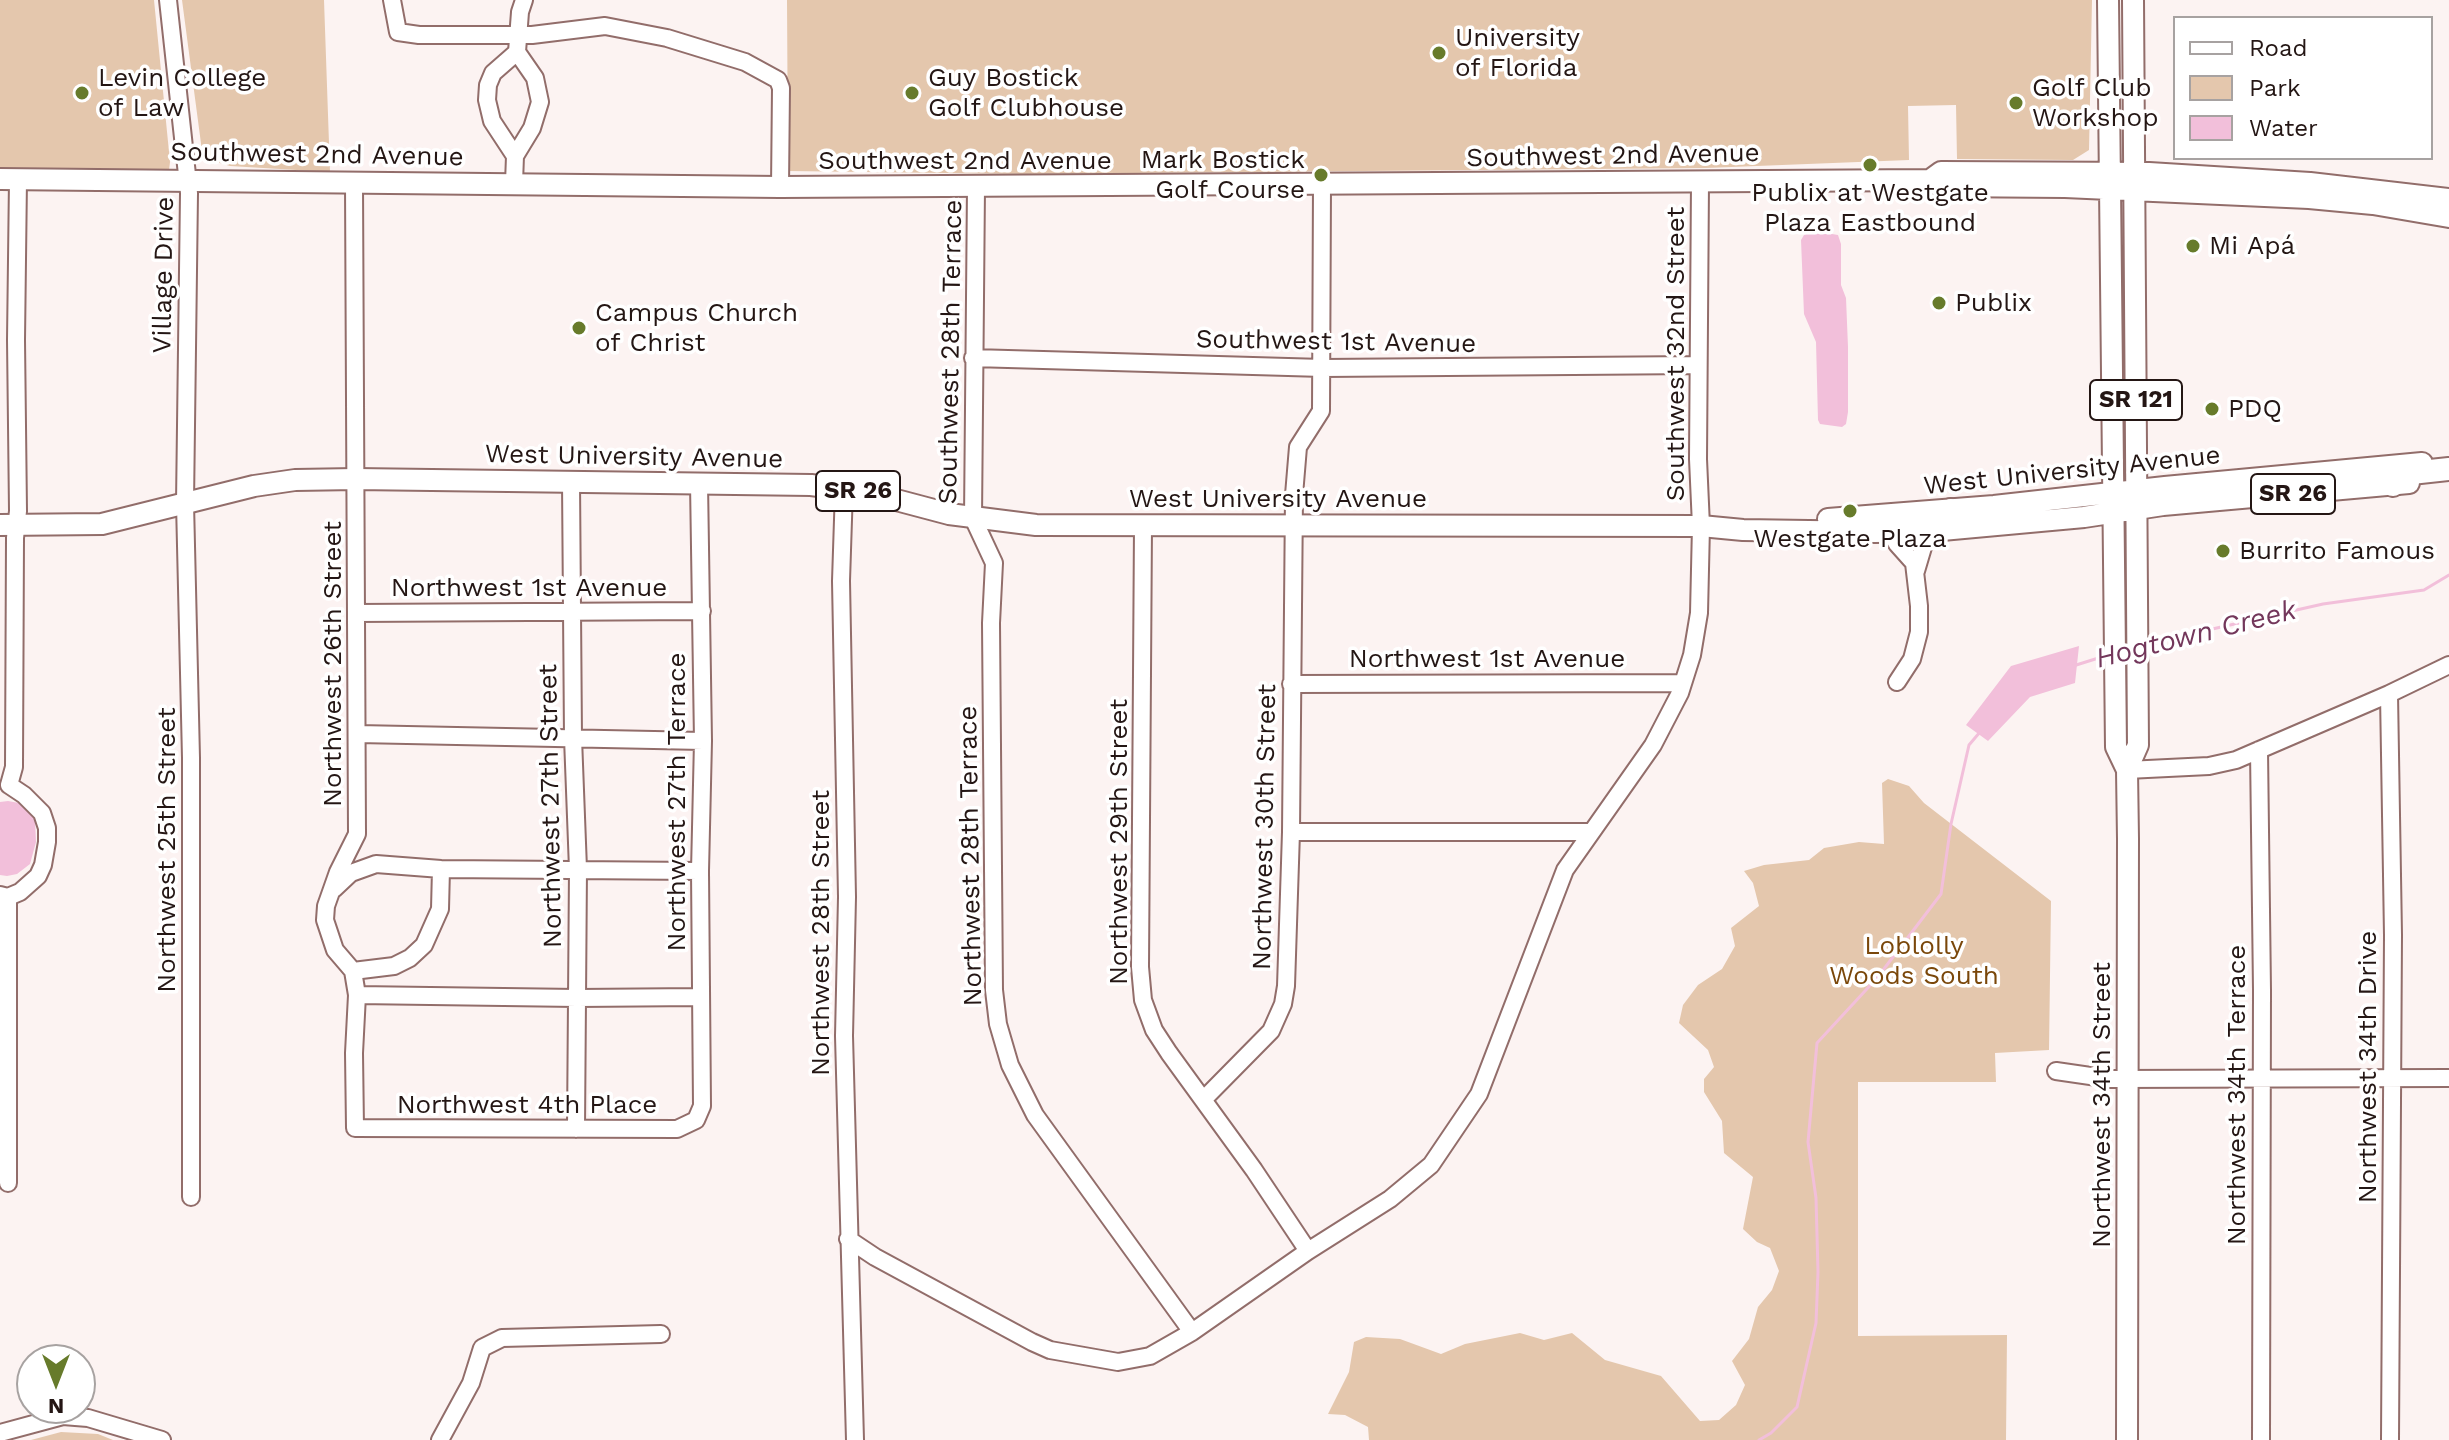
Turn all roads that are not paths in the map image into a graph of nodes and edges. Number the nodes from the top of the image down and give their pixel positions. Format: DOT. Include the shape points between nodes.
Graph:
graph roads {
  1 [pos="168,0"];
  2 [pos="392,0"];
  3 [pos="524,0"];
  4 [pos="2108,0"];
  5 [pos="2133,0"];
  6 [pos="517,44"];
  7 [pos="515,156"];
  8 [pos="9,179"];
  9 [pos="189,180"];
  10 [pos="2110,180"];
  11 [pos="2132,181"];
  12 [pos="1700,182"];
  13 [pos="354,183"];
  14 [pos="514,183"];
  15 [pos="1322,185"];
  16 [pos="780,187"];
  17 [pos="976,187"];
  18 [pos="2449,199"];
  19 [pos="2449,217"];
  20 [pos="973,358"];
  21 [pos="1698,365"];
  22 [pos="1323,368"];
  23 [pos="2449,462"];
  24 [pos="2449,469"];
  25 [pos="356,479"];
  26 [pos="2449,480"];
  27 [pos="571,481"];
  28 [pos="699,483"];
  29 [pos="2393,485"];
  30 [pos="844,489"];
  31 [pos="2137,500"];
  32 [pos="185,503"];
  33 [pos="2114,503"];
  34 [pos="1951,510"];
  35 [pos="11,518"];
  36 [pos="973,518"];
  37 [pos="1293,525"];
  38 [pos="1143,526"];
  39 [pos="1701,526"];
  40 [pos="1931,531"];
  41 [pos="1890,532"];
  42 [pos="1916,571"];
  43 [pos="702,611"];
  44 [pos="572,612"];
  45 [pos="356,613"];
  46 [pos="2449,665"];
  47 [pos="1897,682"];
  48 [pos="1683,683"];
  49 [pos="1291,684"];
  50 [pos="2389,694"];
  51 [pos="358,734"];
  52 [pos="573,738"];
  53 [pos="703,741"];
  54 [pos="2259,750"];
  55 [pos="2127,770"];
  56 [pos="4,787"];
  57 [pos="1291,832"];
  58 [pos="1589,832"];
  59 [pos="352,847"];
  60 [pos="376,864"];
  61 [pos="441,869"];
  62 [pos="578,869"];
  63 [pos="700,871"];
  64 [pos="331,893"];
  65 [pos="4,896"];
  66 [pos="353,971"];
  67 [pos="357,995"];
  68 [pos="700,997"];
  69 [pos="577,998"];
  70 [pos="2056,1071"];
  71 [pos="2262,1077"];
  72 [pos="2128,1078"];
  73 [pos="2392,1078"];
  74 [pos="2449,1078"];
  75 [pos="1203,1100"];
  76 [pos="696,1120"];
  77 [pos="355,1128"];
  78 [pos="576,1129"];
  79 [pos="8,1183"];
  80 [pos="191,1197"];
  81 [pos="848,1239"];
  82 [pos="1308,1251"];
  83 [pos="1192,1332"];
  84 [pos="661,1334"];
  85 [pos="0,1433"];
  86 [pos="162,1440"];
  87 [pos="440,1440"];
  88 [pos="855,1440"];
  89 [pos="2127,1440"];
  90 [pos="2261,1440"];
  91 [pos="2390,1440"];
  1 -- 9 [label="street, Village Drive"];
  2 -- 6 [label="street" via="398,32 455,33"];
  3 -- 6 [label="street"];
  4 -- 10 [label="main road, SR 121"];
  5 -- 11 [label="main road, SR 121"];
  6 -- 7 [label="street" via="535,78 540,102"];
  6 -- 7 [label="street" via="493,73 487,100 492,121"];
  6 -- 16 [label="street" via="588,26 635,30 745,62 777,80 781,88"];
  7 -- 14 [label="street"];
  8 -- 9 [label="main road, Southwest 2nd Avenue"];
  8 -- 35 [label="street" via="16,340"];
  9 -- 13 [label="main road, Southwest 2nd Avenue"];
  9 -- 32 [label="street, Village Drive"];
  10 -- 11 [label="main road, Southwest 2nd Avenue"];
  10 -- 12 [label="main road, Southwest 2nd Avenue" via="1941,172 1930,180"];
  10 -- 33 [label="main road, SR 121"];
  11 -- 18 [label="main road, Southwest 2nd Avenue" via="2310,183"];
  11 -- 19 [label="main road, Southwest 2nd Avenue" via="2373,204"];
  11 -- 31 [label="main road, SR 121"];
  12 -- 15 [label="main road, Southwest 2nd Avenue"];
  12 -- 21 [label="street, Southwest 32nd Street"];
  13 -- 14 [label="main road, Southwest 2nd Avenue"];
  13 -- 25 [label="street, Northwest 26th Street"];
  14 -- 16 [label="main road, Southwest 2nd Avenue"];
  15 -- 17 [label="main road, Southwest 2nd Avenue"];
  15 -- 22 [label="street, Northwest 30th Street"];
  16 -- 17 [label="main road, Southwest 2nd Avenue"];
  17 -- 20 [label="street, Southwest 28th Terrace"];
  20 -- 22 [label="street, Southwest 1st Avenue"];
  20 -- 36 [label="street, Southwest 28th Terrace"];
  21 -- 22 [label="street, Southwest 1st Avenue"];
  21 -- 39 [label="street, Southwest 32nd Street"];
  22 -- 37 [label="street, Northwest 30th Street" via="1321,411 1298,447"];
  23 -- 31 [label="main road, West University Avenue / SR 26"];
  24 -- 29 [label="highway" via="2402,474"];
  25 -- 27 [label="main road, West University Avenue / SR 26"];
  25 -- 32 [label="main road, West University Avenue / SR 26" via="281,482"];
  25 -- 45 [label="street, Northwest 26th Street"];
  26 -- 29 [label="main road, West University Avenue / SR 26"];
  27 -- 28 [label="main road, West University Avenue / SR 26"];
  27 -- 44 [label="street, Northwest 27th Street"];
  28 -- 30 [label="main road, West University Avenue / SR 26"];
  28 -- 43 [label="street, Northwest 27th Terrace"];
  29 -- 31 [label="main road, West University Avenue / SR 26"];
  30 -- 36 [label="main road, West University Avenue / SR 26"];
  30 -- 81 [label="street, Northwest 28th Street"];
  31 -- 33 [label="main road, West University Avenue / SR 26"];
  31 -- 55 [label="main road, Northwest 34th Street / SR 121" via="2138,745"];
  32 -- 35 [label="main road, West University Avenue / SR 26" via="102,524"];
  32 -- 80 [label="street, Northwest 25th Street"];
  33 -- 34 [label="main road, West University Avenue / SR 26"];
  33 -- 40 [label="main road, West University Avenue / SR 26"];
  33 -- 55 [label="main road, Northwest 34th Street / SR 121" via="2116,747"];
  34 -- 39 [label="main road, West University Avenue / SR 26"];
  34 -- 41 [label="highway" via="1933,519 1904,520"];
  35 -- 56 [label="street" via="14,767"];
  36 -- 38 [label="main road, West University Avenue / SR 26" via="1036,525"];
  36 -- 83 [label="street, Northwest 28th Terrace" via="994,563 998,1024 1010,1065 1035,1115"];
  37 -- 38 [label="main road, West University Avenue / SR 26"];
  37 -- 39 [label="main road, West University Avenue / SR 26"];
  37 -- 49 [label="street, Northwest 30th Street"];
  38 -- 75 [label="street, Northwest 29th Street" via="1142,989 1154,1030"];
  39 -- 41 [label="main road, West University Avenue / SR 26"];
  39 -- 48 [label="street, Southwest 32nd Street" via="1699,613"];
  40 -- 41 [label="main road, West University Avenue / SR 26"];
  40 -- 42 [label="street"];
  41 -- 42 [label="street"];
  42 -- 47 [label="street" via="1919,632 1912,659"];
  43 -- 44 [label="street, Northwest 1st Avenue"];
  43 -- 53 [label="street, Northwest 27th Terrace"];
  44 -- 45 [label="street, Northwest 1st Avenue"];
  44 -- 52 [label="street, Northwest 27th Street"];
  45 -- 51 [label="street, Northwest 26th Street"];
  46 -- 50 [label="street"];
  48 -- 49 [label="street, Northwest 1st Avenue"];
  48 -- 58 [label="street, Southwest 32nd Street" via="1653,745"];
  49 -- 57 [label="street, Northwest 30th Street"];
  50 -- 54 [label="street"];
  50 -- 73 [label="street, Northwest 34th Drive"];
  51 -- 52 [label="street"];
  51 -- 59 [label="street, Northwest 26th Street" via="357,834"];
  52 -- 53 [label="street"];
  52 -- 62 [label="street, Northwest 27th Street"];
  53 -- 63 [label="street, Northwest 27th Terrace"];
  54 -- 55 [label="street" via="2209,766"];
  54 -- 71 [label="street, Northwest 34th Terrace"];
  55 -- 72 [label="main road, Northwest 34th Street / SR 121"];
  56 -- 65 [label="street" via="24,795 42,813 47,828 38,876 20,892"];
  57 -- 58 [label="street"];
  57 -- 75 [label="street, Northwest 30th Street" via="1283,1004 1271,1031"];
  58 -- 82 [label="street, Southwest 32nd Street" via="1565,870 1479,1094 1447,1145 1390,1199"];
  59 -- 60 [label="street"];
  59 -- 64 [label="street, Northwest 26th Street"];
  60 -- 61 [label="street"];
  60 -- 64 [label="street" via="351,873"];
  61 -- 62 [label="street"];
  61 -- 66 [label="street" via="440,909 424,945 394,966"];
  62 -- 63 [label="street"];
  62 -- 69 [label="street, Northwest 27th Street"];
  63 -- 68 [label="street, Northwest 27th Terrace"];
  64 -- 66 [label="street, Northwest 26th Street" via="325,920 329,937"];
  65 -- 79 [label="street"];
  66 -- 67 [label="street, Northwest 26th Street"];
  67 -- 69 [label="street"];
  67 -- 77 [label="street, Northwest 26th Street"];
  68 -- 69 [label="street"];
  68 -- 76 [label="street, Northwest 27th Terrace" via="702,1106"];
  69 -- 78 [label="street, Northwest 27th Street"];
  70 -- 72 [label="street"];
  71 -- 72 [label="street"];
  71 -- 73 [label="street"];
  71 -- 90 [label="street, Northwest 34th Terrace"];
  72 -- 89 [label="main road, Northwest 34th Street / SR 121"];
  73 -- 74 [label="street"];
  73 -- 91 [label="street, Northwest 34th Drive"];
  75 -- 82 [label="street, Northwest 29th Street"];
  76 -- 78 [label="street, Northwest 4th Place" via="677,1129"];
  77 -- 78 [label="street, Northwest 4th Place"];
  81 -- 83 [label="street, Southwest 32nd Street" via="1050,1350 1118,1362 1150,1356"];
  81 -- 88 [label="street, Northwest 28th Street"];
  82 -- 83 [label="street, Southwest 32nd Street"];
  84 -- 87 [label="street" via="502,1338 482,1348 471,1383"];
  85 -- 86 [label="street" via="63,1416"];
}
